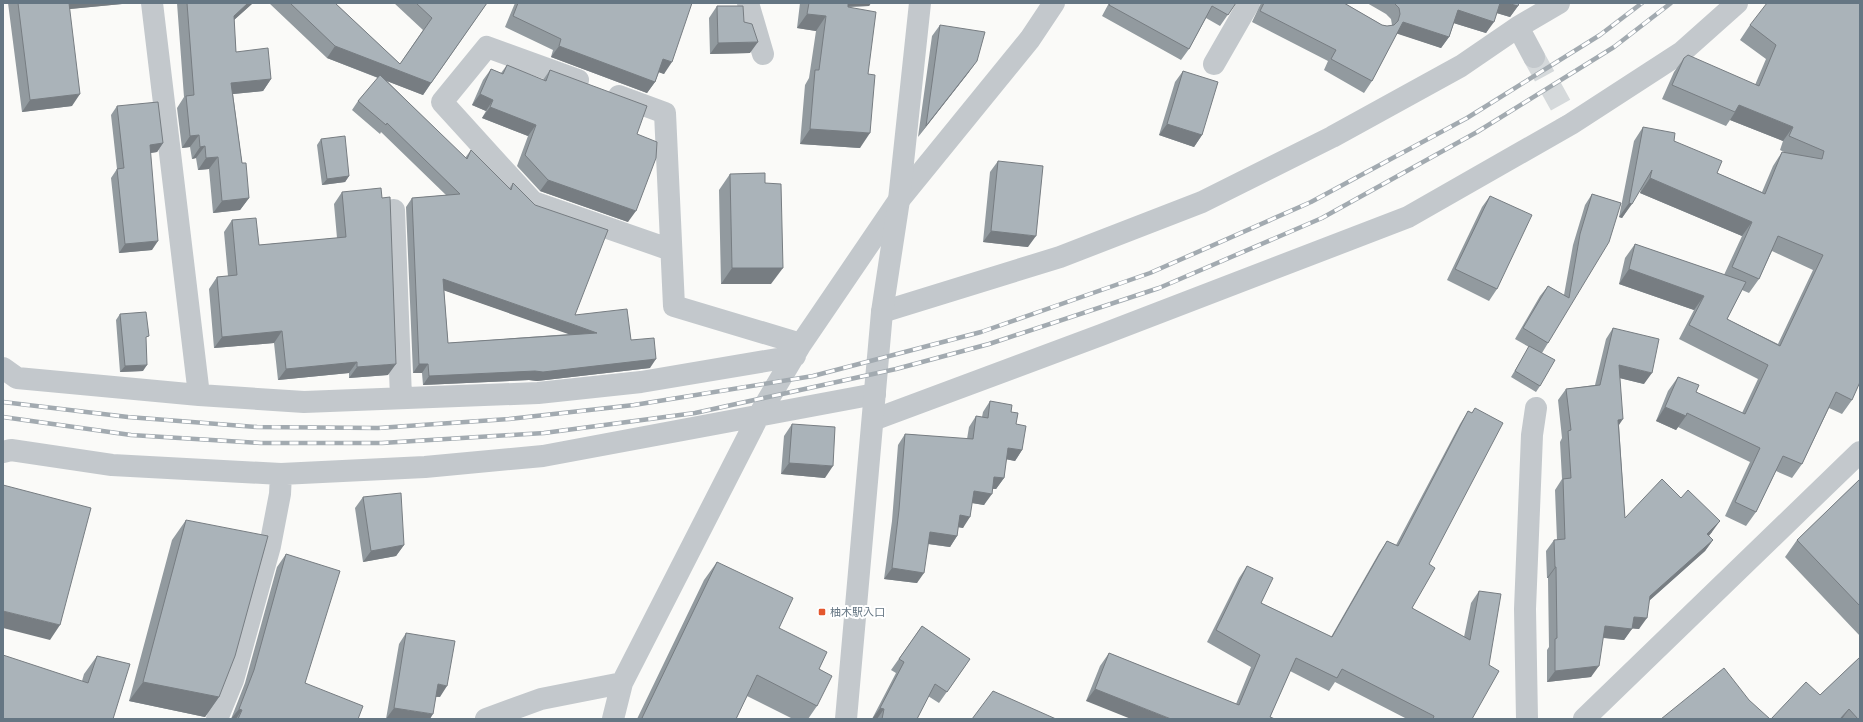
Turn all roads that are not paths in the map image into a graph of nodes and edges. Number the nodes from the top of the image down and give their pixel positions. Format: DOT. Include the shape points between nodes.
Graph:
graph roads {
  1 [pos="152,3"];
  2 [pos="748,3"];
  3 [pos="920,3"];
  4 [pos="1054,3"];
  5 [pos="1249,3"];
  6 [pos="1559,3"];
  7 [pos="1738,3"];
  8 [pos="1518,27"];
  9 [pos="763,54"];
  10 [pos="1534,57"];
  11 [pos="1214,64"];
  12 [pos="899,200"];
  13 [pos="394,210"];
  14 [pos="671,250"];
  15 [pos="882,312"];
  16 [pos="798,350"];
  17 [pos="3,368"];
  18 [pos="875,394"];
  19 [pos="199,395"];
  20 [pos="401,398"];
  21 [pos="1536,408"];
  22 [pos="758,415"];
  23 [pos="873,420"];
  24 [pos="3,452"];
  25 [pos="1860,452"];
  26 [pos="281,474"];
  27 [pos="622,683"];
  28 [pos="217,719"];
  29 [pos="486,719"];
  30 [pos="613,719"];
  31 [pos="846,719"];
  32 [pos="1528,719"];
  33 [pos="1584,719"];
  1 -- 19 [label="street"];
  2 -- 9 [label="street"];
  3 -- 12 [label="street"];
  4 -- 12 [label="street" via="1030,39"];
  5 -- 11 [label="street"];
  6 -- 8 [label="street"];
  7 -- 23 [label="street" via="1682,52 1571,124 1408,217 1101,336"];
  8 -- 10 [label="street"];
  8 -- 15 [label="street" via="1461,66 1332,138 1202,202 1060,257"];
  12 -- 15 [label="street"];
  12 -- 16 [label="street"];
  13 -- 20 [label="street"];
  14 -- 14 [label="street" via="533,202 447,108 442,102 487,47 665,113"];
  14 -- 16 [label="street" via="674,306"];
  15 -- 18 [label="street"];
  16 -- 20 [label="street" via="641,382 538,393"];
  16 -- 22 [label="street"];
  17 -- 19 [label="street" via="17,378"];
  18 -- 22 [label="street"];
  18 -- 23 [label="street"];
  19 -- 20 [label="street" via="304,402"];
  21 -- 32 [label="street" via="1532,435 1525,609"];
  22 -- 26 [label="street" via="543,456 425,467"];
  22 -- 27 [label="street"];
  23 -- 31 [label="street"];
  24 -- 26 [label="street" via="11,450 112,465"];
  25 -- 33 [label="street"];
  26 -- 28 [label="street" via="280,494 270,546 233,680"];
  27 -- 29 [label="street" via="541,698"];
  27 -- 30 [label="street"];
}
